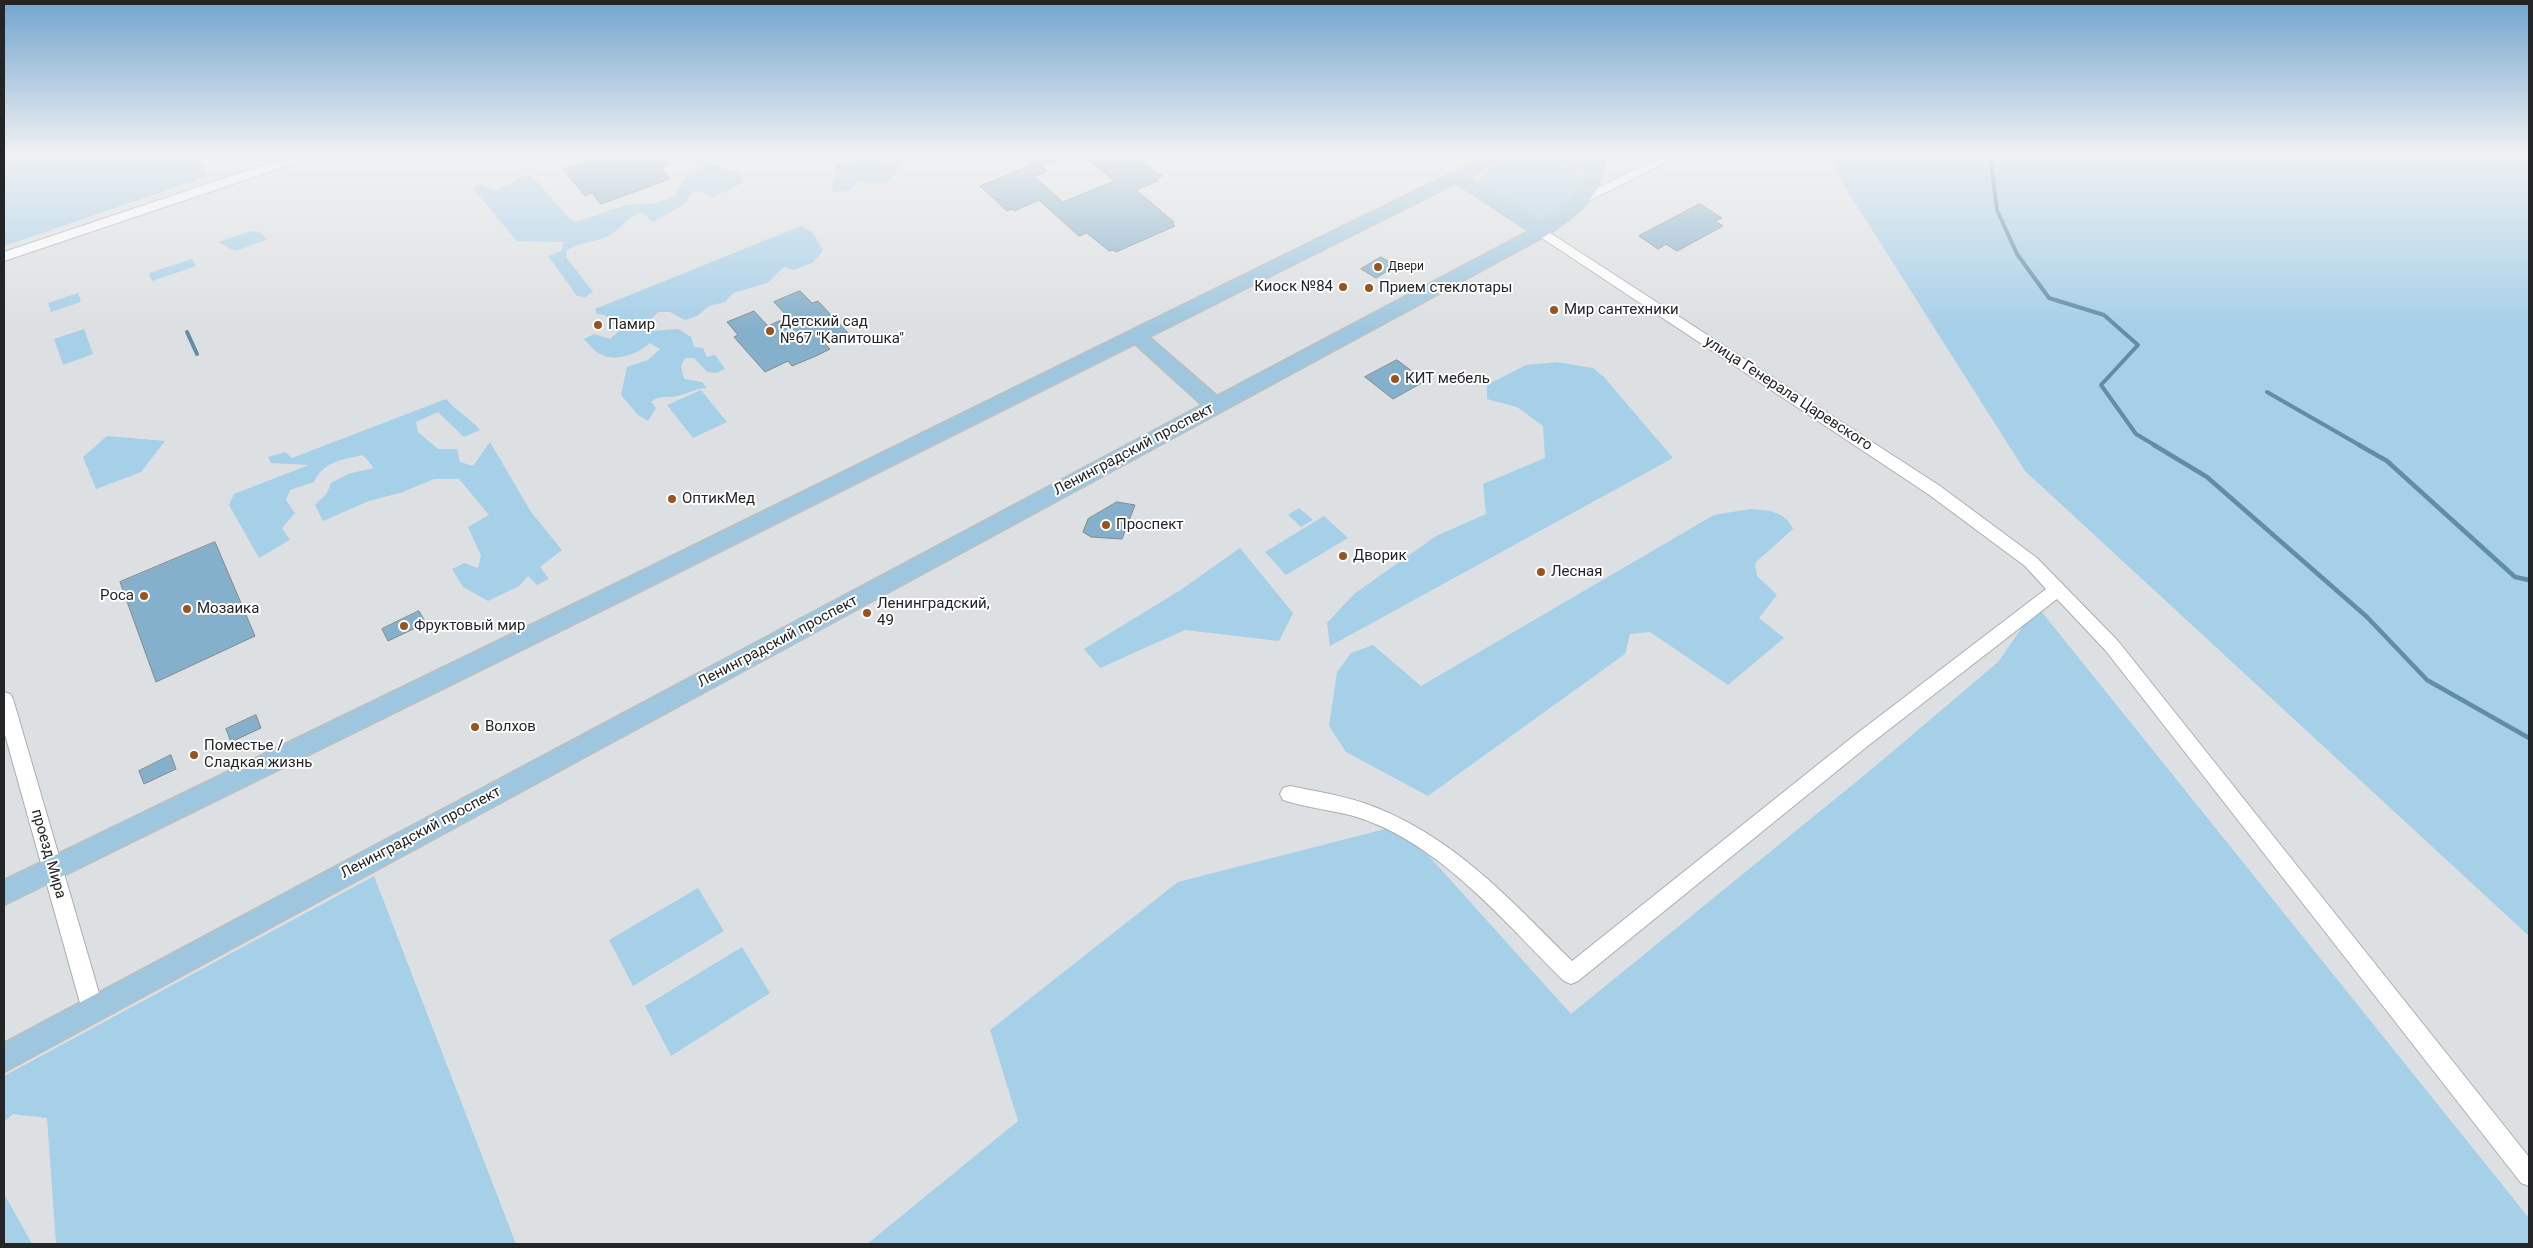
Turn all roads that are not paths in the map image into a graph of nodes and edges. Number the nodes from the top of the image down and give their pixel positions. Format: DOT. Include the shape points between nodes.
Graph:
graph roads {
  1 [pos="134,212"];
  2 [pos="1382,212"];
  3 [pos="1512,212"];
  4 [pos="1570,212"];
  5 [pos="1541,231"];
  6 [pos="4,256"];
  7 [pos="1135,334"];
  8 [pos="1216,406"];
  9 [pos="2058,589"];
  10 [pos="4,699"];
  11 [pos="1290,794"];
  12 [pos="52,869"];
  13 [pos="4,893"];
  14 [pos="93,1010"];
  15 [pos="4,1058"];
  16 [pos="2529,1175"];
  1 -- 6 [label="street"];
  2 -- 7 [label="main road"];
  3 -- 5 [label="main road"];
  4 -- 5 [label="main road, Ленинградский проспект"];
  5 -- 8 [label="main road, Ленинградский проспект"];
  5 -- 9 [label="street, улица Генерала Царевского" via="1934,490 2031,562"];
  7 -- 8 [label="main road"];
  7 -- 12 [label="main road" via="637,583"];
  8 -- 14 [label="main road, Ленинградский проспект"];
  9 -- 11 [label="street" via="1826,769 1571,974 1473,877 1423,839 1361,810"];
  9 -- 16 [label="street, улица Генерала Царевского" via="2112,646"];
  10 -- 12 [label="street, проезд Мира"];
  12 -- 13 [label="main road"];
  12 -- 14 [label="street, проезд Мира"];
  14 -- 15 [label="main road, Ленинградский проспект"];
}
